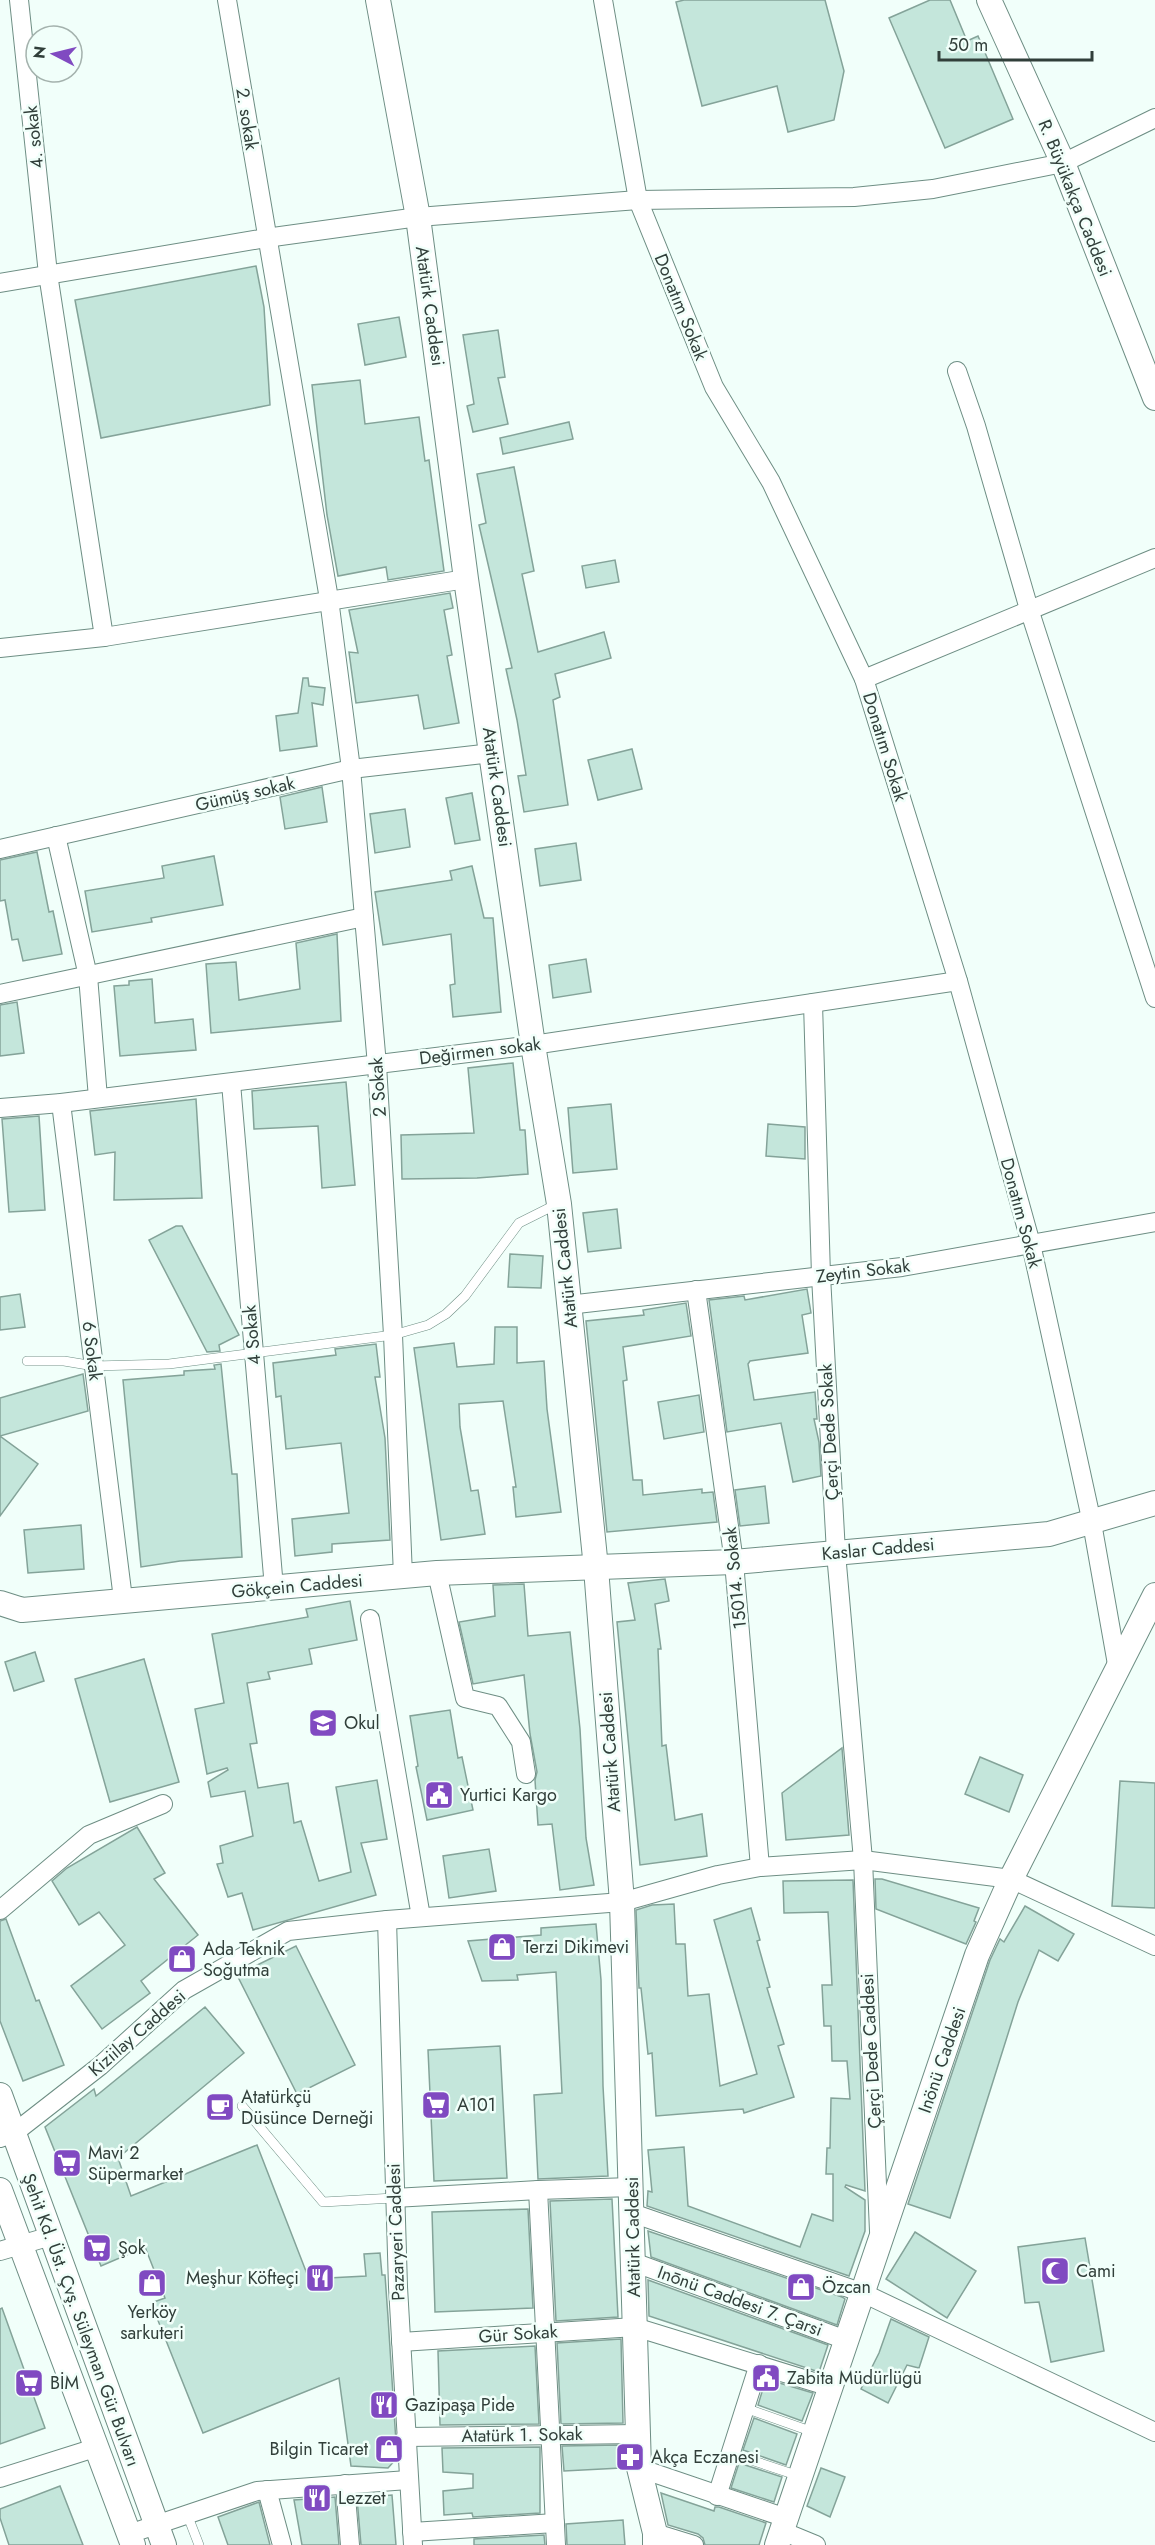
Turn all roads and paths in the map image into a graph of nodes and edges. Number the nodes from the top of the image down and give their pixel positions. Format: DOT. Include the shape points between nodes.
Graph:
graph roads {
  1 [pos="19,0"];
  2 [pos="227,0"];
  3 [pos="378,0"];
  4 [pos="603,0"];
  5 [pos="989,0"];
  6 [pos="1155,118"];
  7 [pos="1063,163"];
  8 [pos="638,200"];
  9 [pos="418,217"];
  10 [pos="266,238"];
  11 [pos="48,274"];
  12 [pos="0,283"];
  13 [pos="957,371"];
  14 [pos="1155,398"];
  15 [pos="1155,558"];
  16 [pos="466,579"];
  17 [pos="329,599"];
  18 [pos="1029,609"];
  19 [pos="104,637"];
  20 [pos="0,648"];
  21 [pos="864,679"];
  22 [pos="492,753"];
  23 [pos="351,770"];
  24 [pos="56,836"];
  25 [pos="0,849"];
  26 [pos="364,917"];
  27 [pos="88,976"];
  28 [pos="958,981"];
  29 [pos="0,994"];
  30 [pos="1155,998"];
  31 [pos="813,1002"];
  32 [pos="533,1045"];
  33 [pos="377,1065"];
  34 [pos="231,1083"];
  35 [pos="98,1098"];
  36 [pos="61,1103"];
  37 [pos="0,1108"];
  38 [pos="559,1204"];
  39 [pos="1155,1222"];
  40 [pos="1031,1244"];
  41 [pos="821,1276"];
  42 [pos="696,1290"];
  43 [pos="568,1305"];
  44 [pos="393,1335"];
  45 [pos="254,1355"];
  46 [pos="27,1361"];
  47 [pos="94,1366"];
  48 [pos="1155,1503"];
  49 [pos="1092,1523"];
  50 [pos="836,1553"];
  51 [pos="735,1562"];
  52 [pos="596,1569"];
  53 [pos="437,1574"];
  54 [pos="404,1576"];
  55 [pos="274,1588"];
  56 [pos="1155,1595"];
  57 [pos="123,1599"];
  58 [pos="0,1603"];
  59 [pos="370,1619"];
  60 [pos="1118,1670"];
  61 [pos="526,1774"];
  62 [pos="163,1804"];
  63 [pos="863,1860"];
  64 [pos="760,1867"];
  65 [pos="1011,1879"];
  66 [pos="622,1902"];
  67 [pos="0,1910"];
  68 [pos="421,1917"];
  69 [pos="387,1920"];
  70 [pos="1155,1946"];
  71 [pos="0,2095"];
  72 [pos="242,2106"];
  73 [pos="7,2136"];
  74 [pos="632,2187"];
  75 [pos="0,2190"];
  76 [pos="538,2190"];
  77 [pos="394,2198"];
  78 [pos="632,2213"];
  79 [pos="51,2236"];
  80 [pos="880,2242"];
  81 [pos="10,2248"];
  82 [pos="633,2262"];
  83 [pos="862,2293"];
  84 [pos="635,2327"];
  85 [pos="544,2332"];
  86 [pos="846,2340"];
  87 [pos="401,2342"];
  88 [pos="759,2364"];
  89 [pos="830,2387"];
  90 [pos="745,2408"];
  91 [pos="1155,2432"];
  92 [pos="815,2433"];
  93 [pos="637,2434"];
  94 [pos="551,2435"];
  95 [pos="406,2437"];
  96 [pos="98,2447"];
  97 [pos="730,2453"];
  98 [pos="639,2468"];
  99 [pos="800,2476"];
  100 [pos="0,2478"];
  101 [pos="408,2480"];
  102 [pos="345,2484"];
  103 [pos="267,2490"];
  104 [pos="717,2496"];
  105 [pos="187,2514"];
  106 [pos="555,2523"];
  107 [pos="782,2532"];
  108 [pos="160,2534"];
  109 [pos="412,2538"];
  110 [pos="131,2539"];
  111 [pos="655,2539"];
  112 [pos="199,2545"];
  113 [pos="282,2545"];
  114 [pos="350,2545"];
  115 [pos="556,2545"];
  116 [pos="694,2545"];
  117 [pos="816,2545"];
  1 -- 11 [label="street, 4. sokak"];
  2 -- 10 [label="street, 2. sokak"];
  3 -- 9 [label="street, Atatürk Caddesi"];
  4 -- 8 [label="street, Donatım Sokak"];
  5 -- 7 [label="street, R. Büyükakça Caddesi"];
  6 -- 7 [label="street"];
  7 -- 8 [label="street" via="933,189 854,197"];
  7 -- 14 [label="street, R. Büyükakça Caddesi"];
  8 -- 9 [label="street"];
  8 -- 21 [label="street, Donatım Sokak" via="714,387 771,482"];
  9 -- 10 [label="street"];
  9 -- 16 [label="street, Atatürk Caddesi"];
  10 -- 11 [label="street"];
  10 -- 17 [label="street, 2. sokak"];
  11 -- 12 [label="street"];
  11 -- 19 [label="street, 4. sokak"];
  13 -- 18 [label="street"];
  15 -- 18 [label="street"];
  16 -- 17 [label="street"];
  16 -- 22 [label="street, Atatürk Caddesi"];
  17 -- 19 [label="street"];
  17 -- 23 [label="street, 2 Sokak"];
  18 -- 21 [label="street"];
  18 -- 30 [label="street"];
  19 -- 20 [label="street"];
  21 -- 28 [label="street, Donatım Sokak"];
  22 -- 23 [label="street, Gümüş sokak"];
  22 -- 32 [label="street, Atatürk Caddesi"];
  23 -- 24 [label="street, Gümüş sokak"];
  23 -- 26 [label="street, 2 Sokak"];
  24 -- 25 [label="street, Gümüş sokak"];
  24 -- 27 [label="street"];
  26 -- 27 [label="street"];
  26 -- 33 [label="street, 2 Sokak"];
  27 -- 29 [label="street"];
  27 -- 35 [label="street"];
  28 -- 31 [label="street, Değirmen sokak"];
  28 -- 40 [label="street, Donatım Sokak"];
  31 -- 32 [label="street, Değirmen sokak"];
  31 -- 41 [label="street, Çerçi Dede Sokak"];
  32 -- 33 [label="street, Değirmen sokak"];
  32 -- 38 [label="street, Atatürk Caddesi"];
  33 -- 34 [label="street, Değirmen sokak"];
  33 -- 44 [label="street, 2 Sokak"];
  34 -- 35 [label="street, Değirmen sokak"];
  34 -- 45 [label="street, 4 Sokak"];
  35 -- 36 [label="street, Değirmen sokak"];
  36 -- 37 [label="street, Değirmen sokak"];
  36 -- 47 [label="street, 6 Sokak"];
  38 -- 43 [label="street, Atatürk Caddesi"];
  38 -- 44 [label="lane" via="519,1222 465,1296 446,1314 428,1325"];
  39 -- 40 [label="street, Zeytin Sokak"];
  40 -- 41 [label="street, Zeytin Sokak" via="902,1267"];
  40 -- 49 [label="street, Donatım Sokak"];
  41 -- 42 [label="street, Zeytin Sokak"];
  41 -- 50 [label="street, Çerçi Dede Sokak"];
  42 -- 43 [label="street, Zeytin Sokak"];
  42 -- 51 [label="street, 15014. Sokak"];
  43 -- 52 [label="street, Atatürk Caddesi"];
  44 -- 45 [label="lane"];
  44 -- 54 [label="street, 2 Sokak"];
  45 -- 47 [label="lane" via="169,1364"];
  45 -- 55 [label="street, 4 Sokak"];
  46 -- 47 [label="lane"];
  47 -- 57 [label="street, 6 Sokak"];
  48 -- 49 [label="street, Kaslar Caddesi"];
  49 -- 50 [label="street, Kaslar Caddesi" via="1049,1534"];
  49 -- 60 [label="street, Donatım Sokak"];
  50 -- 51 [label="street, Kaslar Caddesi"];
  50 -- 63 [label="street, Çerçi Dede Sokak"];
  51 -- 52 [label="street, Kaslar Caddesi"];
  51 -- 64 [label="street, 15014. Sokak"];
  52 -- 53 [label="street, Gökçein Caddesi"];
  52 -- 66 [label="street, Atatürk Caddesi"];
  53 -- 54 [label="street, Gökçein Caddesi"];
  53 -- 61 [label="street" via="465,1698 498,1706 522,1742"];
  54 -- 55 [label="street, Gökçein Caddesi"];
  55 -- 57 [label="street, Gökçein Caddesi"];
  56 -- 60 [label="street, Inönü Caddesi"];
  57 -- 58 [label="street, Gökçein Caddesi" via="22,1610"];
  59 -- 68 [label="street"];
  60 -- 65 [label="street, Inönü Caddesi"];
  62 -- 67 [label="street" via="89,1835"];
  63 -- 64 [label="street, Kiziilay Caddesi"];
  63 -- 65 [label="street, Kiziilay Caddesi"];
  63 -- 80 [label="street, Çerçi Dede Caddesi"];
  64 -- 66 [label="street, Kiziilay Caddesi"];
  65 -- 70 [label="street, Kiziilay Caddesi"];
  65 -- 80 [label="street, Inönü Caddesi" via="977,1955"];
  66 -- 68 [label="street, Kiziilay Caddesi"];
  66 -- 74 [label="street, Atatürk Caddesi"];
  68 -- 69 [label="street, Kiziilay Caddesi"];
  69 -- 73 [label="street, Kiziilay Caddesi" via="288,1931 269,1941 184,1990 100,2066"];
  69 -- 77 [label="street, Pazaryeri Caddesi"];
  71 -- 73 [label="street, Şehit Kd. Üst. Çvş. Süleyman Gür Bulvarı"];
  72 -- 77 [label="lane" via="323,2202"];
  73 -- 79 [label="street, Şehit Kd. Üst. Çvş. Süleyman Gür Bulvarı"];
  74 -- 76 [label="street"];
  74 -- 78 [label="street, Atatürk Caddesi"];
  75 -- 81 [label="street, Şehit Kd. Üst. Çvş. Süleyman Gür Bulvarı"];
  76 -- 77 [label="street"];
  76 -- 85 [label="street"];
  77 -- 87 [label="street, Pazaryeri Caddesi"];
  78 -- 82 [label="street, Atatürk Caddesi"];
  78 -- 83 [label="street"];
  79 -- 81 [label="street"];
  79 -- 108 [label="street, Şehit Kd. Üst. Çvş. Süleyman Gür Bulvarı"];
  80 -- 83 [label="street, Inönü Caddesi"];
  81 -- 96 [label="street, Şehit Kd. Üst. Çvş. Süleyman Gür Bulvarı"];
  82 -- 84 [label="street, Atatürk Caddesi"];
  82 -- 86 [label="street, Inōnü Caddesi 7. Çarsi"];
  83 -- 86 [label="street, Inönü Caddesi"];
  83 -- 91 [label="street"];
  84 -- 85 [label="street, Gür Sokak"];
  84 -- 88 [label="street, Gür Sokak"];
  84 -- 93 [label="street, Atatürk Caddesi"];
  85 -- 87 [label="street, Gür Sokak"];
  85 -- 94 [label="street"];
  86 -- 89 [label="street, Inönü Caddesi"];
  87 -- 95 [label="street, Pazaryeri Caddesi"];
  88 -- 89 [label="street, Gür Sokak"];
  88 -- 90 [label="street"];
  89 -- 92 [label="street, Inönü Caddesi"];
  90 -- 92 [label="lane"];
  90 -- 97 [label="street"];
  92 -- 99 [label="street, Inönü Caddesi"];
  93 -- 94 [label="street, Atatürk 1. Sokak"];
  93 -- 98 [label="street, Atatürk Caddesi"];
  94 -- 95 [label="street, Atatürk 1. Sokak"];
  94 -- 106 [label="street"];
  95 -- 101 [label="street, Pazaryeri Caddesi"];
  96 -- 100 [label="street"];
  96 -- 110 [label="street, Şehit Kd. Üst. Çvş. Süleyman Gür Bulvarı"];
  97 -- 99 [label="lane"];
  97 -- 104 [label="street"];
  98 -- 104 [label="street"];
  98 -- 111 [label="street, Atatürk Caddesi"];
  99 -- 107 [label="street, Inönü Caddesi"];
  101 -- 102 [label="street"];
  101 -- 109 [label="street, Pazaryeri Caddesi"];
  102 -- 103 [label="street"];
  102 -- 114 [label="street"];
  103 -- 105 [label="street"];
  103 -- 113 [label="street"];
  104 -- 107 [label="street"];
  105 -- 108 [label="street"];
  105 -- 112 [label="lane"];
  106 -- 109 [label="street"];
  106 -- 115 [label="street"];
  107 -- 117 [label="street"];
  108 -- 110 [label="street"];
  111 -- 116 [label="street"];
}
